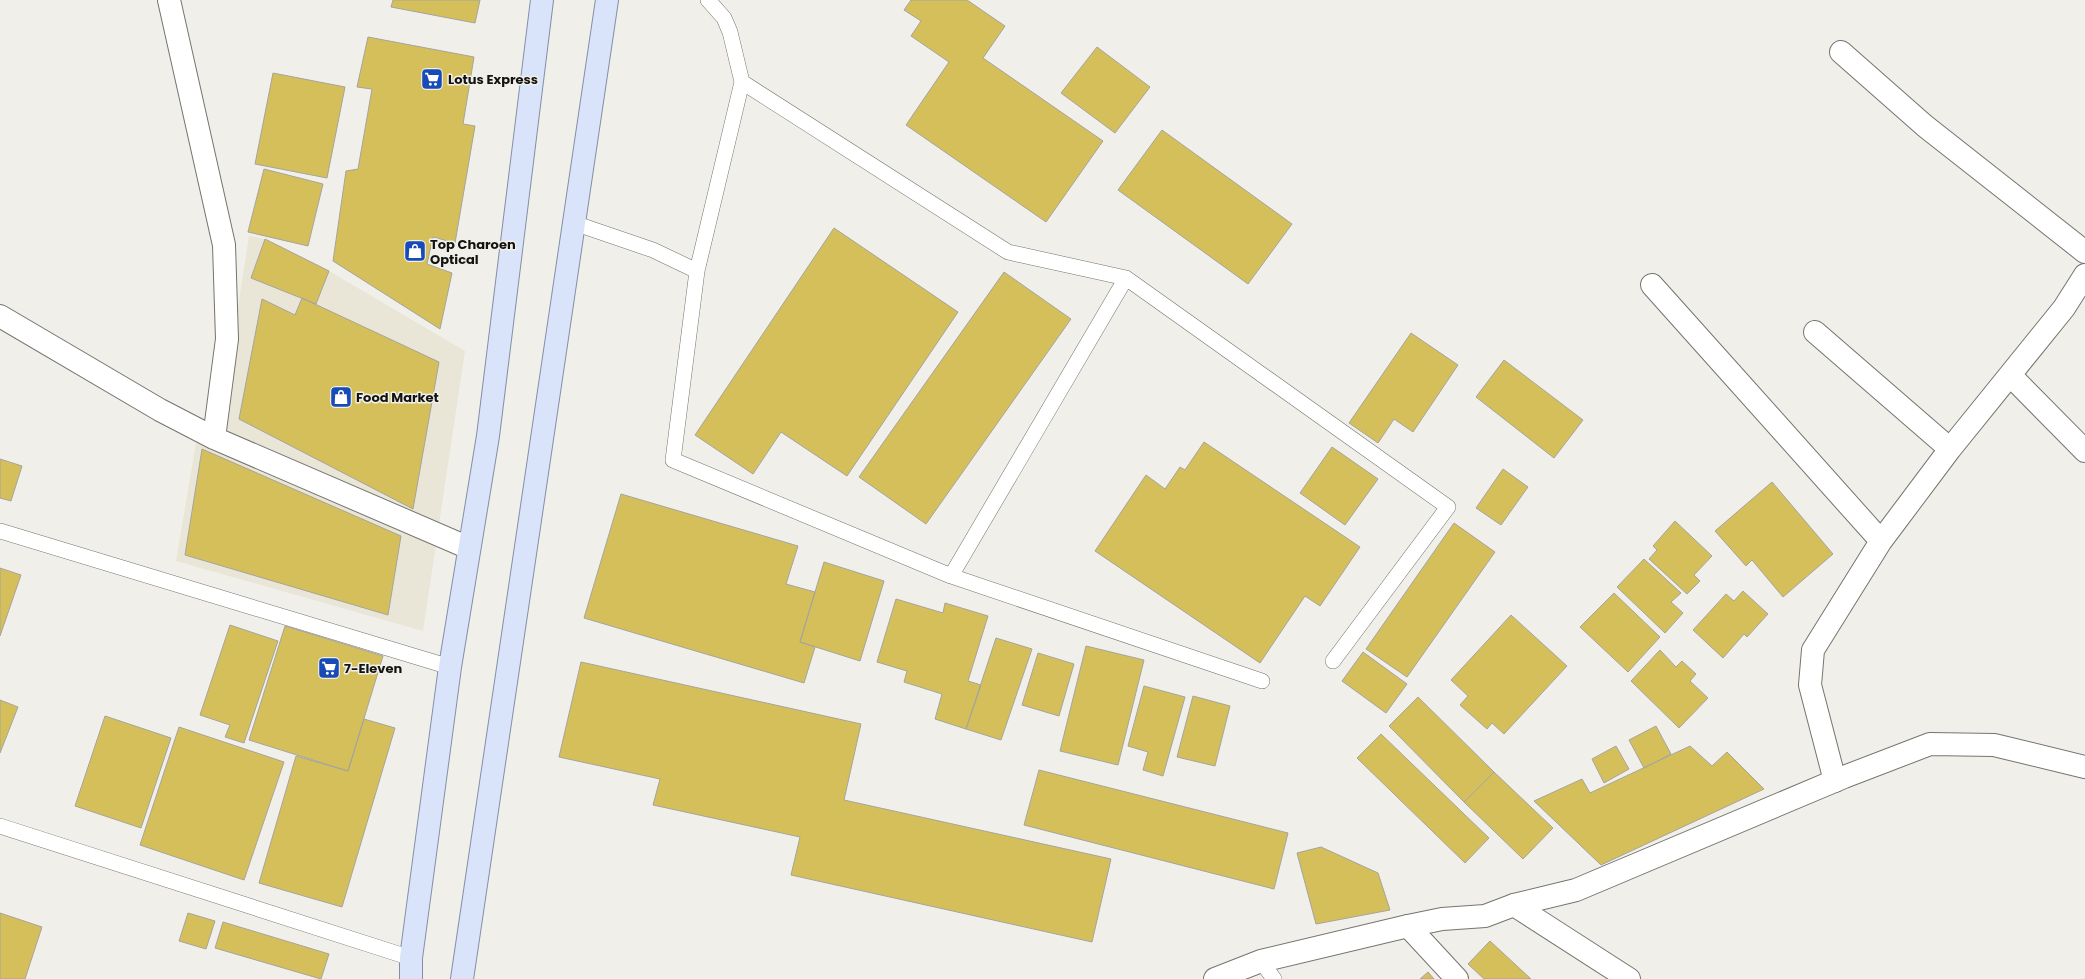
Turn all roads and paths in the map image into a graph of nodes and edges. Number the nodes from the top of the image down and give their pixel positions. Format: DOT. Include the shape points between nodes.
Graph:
graph roads {
  1 [pos="169,0"];
  2 [pos="542,0"];
  3 [pos="607,0"];
  4 [pos="708,0"];
  5 [pos="1841,52"];
  6 [pos="742,82"];
  7 [pos="574,223"];
  8 [pos="2085,252"];
  9 [pos="696,271"];
  10 [pos="2085,276"];
  11 [pos="1126,278"];
  12 [pos="1652,285"];
  13 [pos="0,316"];
  14 [pos="1815,332"];
  15 [pos="2010,375"];
  16 [pos="214,438"];
  17 [pos="1950,449"];
  18 [pos="2085,451"];
  19 [pos="0,531"];
  20 [pos="1881,541"];
  21 [pos="469,548"];
  22 [pos="951,576"];
  23 [pos="1333,661"];
  24 [pos="450,667"];
  25 [pos="1262,681"];
  26 [pos="2085,768"];
  27 [pos="1835,781"];
  28 [pos="0,826"];
  29 [pos="1514,905"];
  30 [pos="1408,926"];
  31 [pos="411,958"];
  32 [pos="1261,961"];
  33 [pos="411,979"];
  34 [pos="462,979"];
  35 [pos="1215,979"];
  36 [pos="1274,979"];
  37 [pos="1457,979"];
  38 [pos="1628,979"];
  1 -- 16 [label="street" via="224,245 227,339"];
  2 -- 21 [label="main road" via="488,436"];
  3 -- 7 [label="main road"];
  4 -- 6 [label="lane" via="724,18 730,32"];
  5 -- 8 [label="street" via="1925,126"];
  6 -- 9 [label="lane"];
  6 -- 11 [label="lane" via="1008,252"];
  7 -- 9 [label="lane" via="653,250"];
  7 -- 34 [label="main road"];
  9 -- 22 [label="lane" via="673,460"];
  10 -- 15 [label="street" via="2064,308"];
  11 -- 22 [label="lane"];
  11 -- 23 [label="lane" via="1448,507"];
  12 -- 20 [label="street"];
  13 -- 16 [label="street" via="160,410"];
  14 -- 17 [label="street"];
  15 -- 17 [label="street"];
  15 -- 18 [label="street"];
  16 -- 21 [label="street"];
  17 -- 20 [label="street"];
  19 -- 24 [label="lane"];
  20 -- 27 [label="street" via="1813,650 1810,685"];
  21 -- 24 [label="main road"];
  22 -- 25 [label="lane"];
  24 -- 31 [label="main road"];
  26 -- 27 [label="street" via="1994,745 1930,744"];
  27 -- 29 [label="street" via="1576,890"];
  28 -- 31 [label="lane"];
  29 -- 30 [label="street" via="1485,916 1442,919"];
  29 -- 38 [label="street"];
  30 -- 32 [label="street"];
  30 -- 37 [label="street"];
  31 -- 33 [label="main road"];
  32 -- 35 [label="street"];
  32 -- 36 [label="lane"];
}
